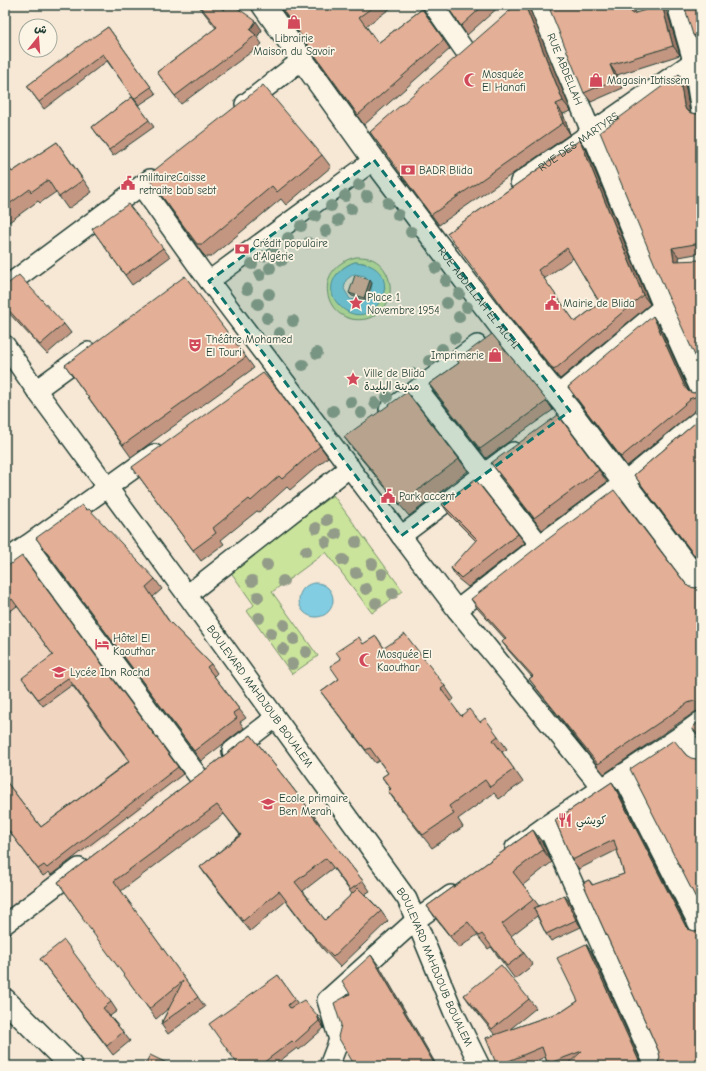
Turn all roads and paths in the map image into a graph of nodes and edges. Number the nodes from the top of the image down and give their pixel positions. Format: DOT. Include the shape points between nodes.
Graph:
graph roads {
  1 [pos="263,5"];
  2 [pos="433,5"];
  3 [pos="539,5"];
  4 [pos="677,5"];
  5 [pos="465,51"];
  6 [pos="697,58"];
  7 [pos="303,59"];
  8 [pos="701,112"];
  9 [pos="234,113"];
  10 [pos="591,132"];
  11 [pos="374,160"];
  12 [pos="166,166"];
  13 [pos="141,186"];
  14 [pos="506,191"];
  15 [pos="199,276"];
  16 [pos="5,287"];
  17 [pos="663,306"];
  18 [pos="501,327"];
  19 [pos="99,343"];
  20 [pos="5,345"];
  21 [pos="418,389"];
  22 [pos="36,390"];
  23 [pos="701,391"];
  24 [pos="562,409"];
  25 [pos="701,419"];
  26 [pos="374,421"];
  27 [pos="527,442"];
  28 [pos="166,446"];
  29 [pos="350,467"];
  30 [pos="484,473"];
  31 [pos="624,483"];
  32 [pos="108,487"];
  33 [pos="401,536"];
  34 [pos="27,545"];
  35 [pos="540,545"];
  36 [pos="5,560"];
  37 [pos="701,585"];
  38 [pos="187,595"];
  39 [pos="456,610"];
  40 [pos="275,718"];
  41 [pos="701,721"];
  42 [pos="682,735"];
  43 [pos="701,757"];
  44 [pos="622,774"];
  45 [pos="602,788"];
  46 [pos="547,825"];
  47 [pos="92,857"];
  48 [pos="503,857"];
  49 [pos="466,884"];
  50 [pos="416,920"];
  51 [pos="5,924"];
  52 [pos="701,929"];
  53 [pos="5,1000"];
  54 [pos="71,1066"];
  55 [pos="329,1066"];
  56 [pos="480,1066"];
  57 [pos="655,1066"];
  1 -- 7 [label="street, RUE ABDELLAH EL AICHI"];
  2 -- 5 [label="street"];
  3 -- 10 [label="street, RUE ABDELLAH"];
  4 -- 6 [label="street"];
  6 -- 8 [label="street"];
  6 -- 10 [label="street, RUE DES MARTYRS"];
  7 -- 9 [label="street"];
  7 -- 11 [label="street, RUE ABDELLAH EL AICHI" via="367,137"];
  10 -- 14 [label="street, RUE DES MARTYRS"];
  10 -- 17 [label="street, RUE ABDELLAH"];
  11 -- 15 [label="street"];
  11 -- 18 [label="street, RUE ABDELLAH EL AICHI" via="442,237"];
  12 -- 13 [label="street"];
  13 -- 15 [label="street"];
  13 -- 16 [label="street"];
  15 -- 29 [label="street" via="269,372 342,443"];
  17 -- 23 [label="street, RUE ABDELLAH"];
  17 -- 24 [label="street"];
  18 -- 21 [label="street"];
  18 -- 24 [label="street, RUE ABDELLAH EL AICHI"];
  19 -- 22 [label="street"];
  20 -- 22 [label="street, BOULEVARD MAHDJOUB BOUALEM"];
  21 -- 26 [label="street"];
  21 -- 30 [label="street"];
  22 -- 32 [label="street, BOULEVARD MAHDJOUB BOUALEM"];
  24 -- 31 [label="street, RUE ABDELLAH EL AICHI"];
  25 -- 31 [label="street"];
  27 -- 30 [label="street"];
  28 -- 32 [label="street"];
  29 -- 33 [label="street"];
  29 -- 38 [label="street"];
  30 -- 33 [label="street"];
  30 -- 35 [label="street"];
  31 -- 35 [label="street"];
  31 -- 37 [label="street, RUE ABDELLAH EL AICHI"];
  32 -- 34 [label="street"];
  32 -- 38 [label="street, BOULEVARD MAHDJOUB BOUALEM"];
  33 -- 39 [label="street"];
  34 -- 36 [label="street"];
  34 -- 40 [label="street" via="203,773"];
  35 -- 39 [label="street"];
  38 -- 40 [label="street, BOULEVARD MAHDJOUB BOUALEM"];
  39 -- 45 [label="street"];
  40 -- 50 [label="street, BOULEVARD MAHDJOUB BOUALEM" via="407,899"];
  41 -- 42 [label="street"];
  42 -- 43 [label="street"];
  42 -- 44 [label="street"];
  44 -- 45 [label="street"];
  44 -- 52 [label="street"];
  45 -- 46 [label="street"];
  46 -- 48 [label="street"];
  46 -- 57 [label="street"];
  47 -- 51 [label="street"];
  49 -- 50 [label="street"];
  50 -- 55 [label="street" via="327,1000 339,1040"];
  50 -- 56 [label="street, BOULEVARD MAHDJOUB BOUALEM" via="453,1011"];
  53 -- 54 [label="street"];
}
